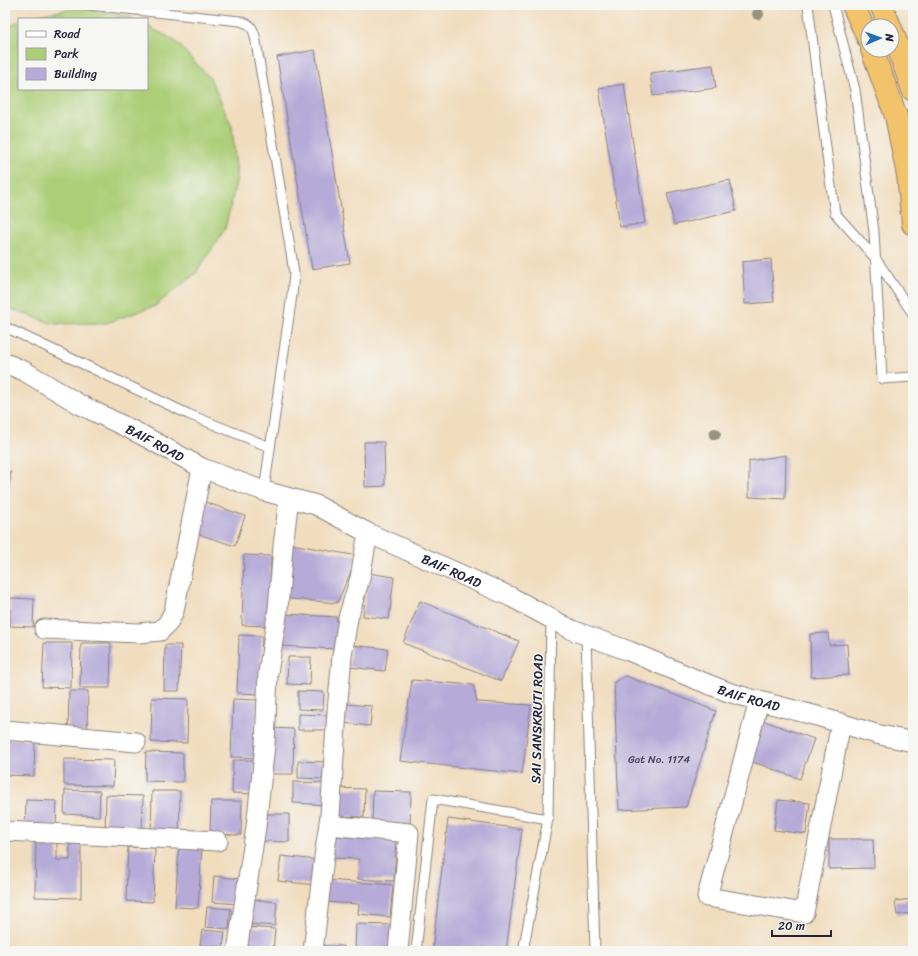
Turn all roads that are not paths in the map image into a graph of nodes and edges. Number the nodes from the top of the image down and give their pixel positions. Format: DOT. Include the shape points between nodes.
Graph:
graph roads {
  1 [pos="89,5"];
  2 [pos="808,5"];
  3 [pos="833,5"];
  4 [pos="853,5"];
  5 [pos="881,5"];
  6 [pos="887,18"];
  7 [pos="860,20"];
  8 [pos="900,53"];
  9 [pos="875,58"];
  10 [pos="913,90"];
  11 [pos="913,224"];
  12 [pos="876,259"];
  13 [pos="913,314"];
  14 [pos="5,327"];
  15 [pos="5,363"];
  16 [pos="913,377"];
  17 [pos="270,447"];
  18 [pos="202,468"];
  19 [pos="264,491"];
  20 [pos="289,498"];
  21 [pos="368,533"];
  22 [pos="552,619"];
  23 [pos="44,629"];
  24 [pos="586,635"];
  25 [pos="759,701"];
  26 [pos="841,723"];
  27 [pos="5,730"];
  28 [pos="136,742"];
  29 [pos="913,742"];
  30 [pos="548,819"];
  31 [pos="328,825"];
  32 [pos="5,831"];
  33 [pos="218,841"];
  34 [pos="237,951"];
  35 [pos="313,951"];
  36 [pos="398,951"];
  37 [pos="416,951"];
  38 [pos="523,951"];
  39 [pos="595,951"];
  1 -- 17 [label="lane" via="240,20 248,24 256,36 294,274"];
  2 -- 12 [label="lane" via="836,213"];
  3 -- 12 [label="lane" via="855,90"];
  4 -- 7 [label="highway"];
  5 -- 6 [label="highway"];
  8 -- 10 [label="highway"];
  9 -- 11 [label="highway" via="896,116 908,175"];
  12 -- 13 [label="lane"];
  12 -- 16 [label="lane" via="882,379"];
  14 -- 17 [label="lane" via="188,414"];
  15 -- 18 [label="street, BAIF ROAD"];
  17 -- 19 [label="lane"];
  18 -- 19 [label="street, BAIF ROAD"];
  18 -- 23 [label="street" via="174,611 168,623 160,631 139,633"];
  19 -- 20 [label="street, BAIF ROAD"];
  20 -- 21 [label="street, BAIF ROAD" via="316,505"];
  20 -- 34 [label="street" via="278,609 268,673 265,745 256,826"];
  21 -- 22 [label="street, BAIF ROAD" via="511,597"];
  21 -- 31 [label="street" via="342,656"];
  22 -- 24 [label="street, BAIF ROAD"];
  22 -- 30 [label="lane, SAI SANSKRUTI ROAD"];
  24 -- 25 [label="street, BAIF ROAD" via="630,651 695,680"];
  24 -- 39 [label="lane"];
  25 -- 26 [label="street, BAIF ROAD"];
  25 -- 26 [label="street" via="708,897 804,913"];
  26 -- 29 [label="street, BAIF ROAD"];
  27 -- 28 [label="street"];
  30 -- 37 [label="lane" via="433,799"];
  30 -- 38 [label="lane, SAI SANSKRUTI ROAD"];
  31 -- 35 [label="street"];
  31 -- 36 [label="street" via="409,833"];
  32 -- 33 [label="street"];
}
